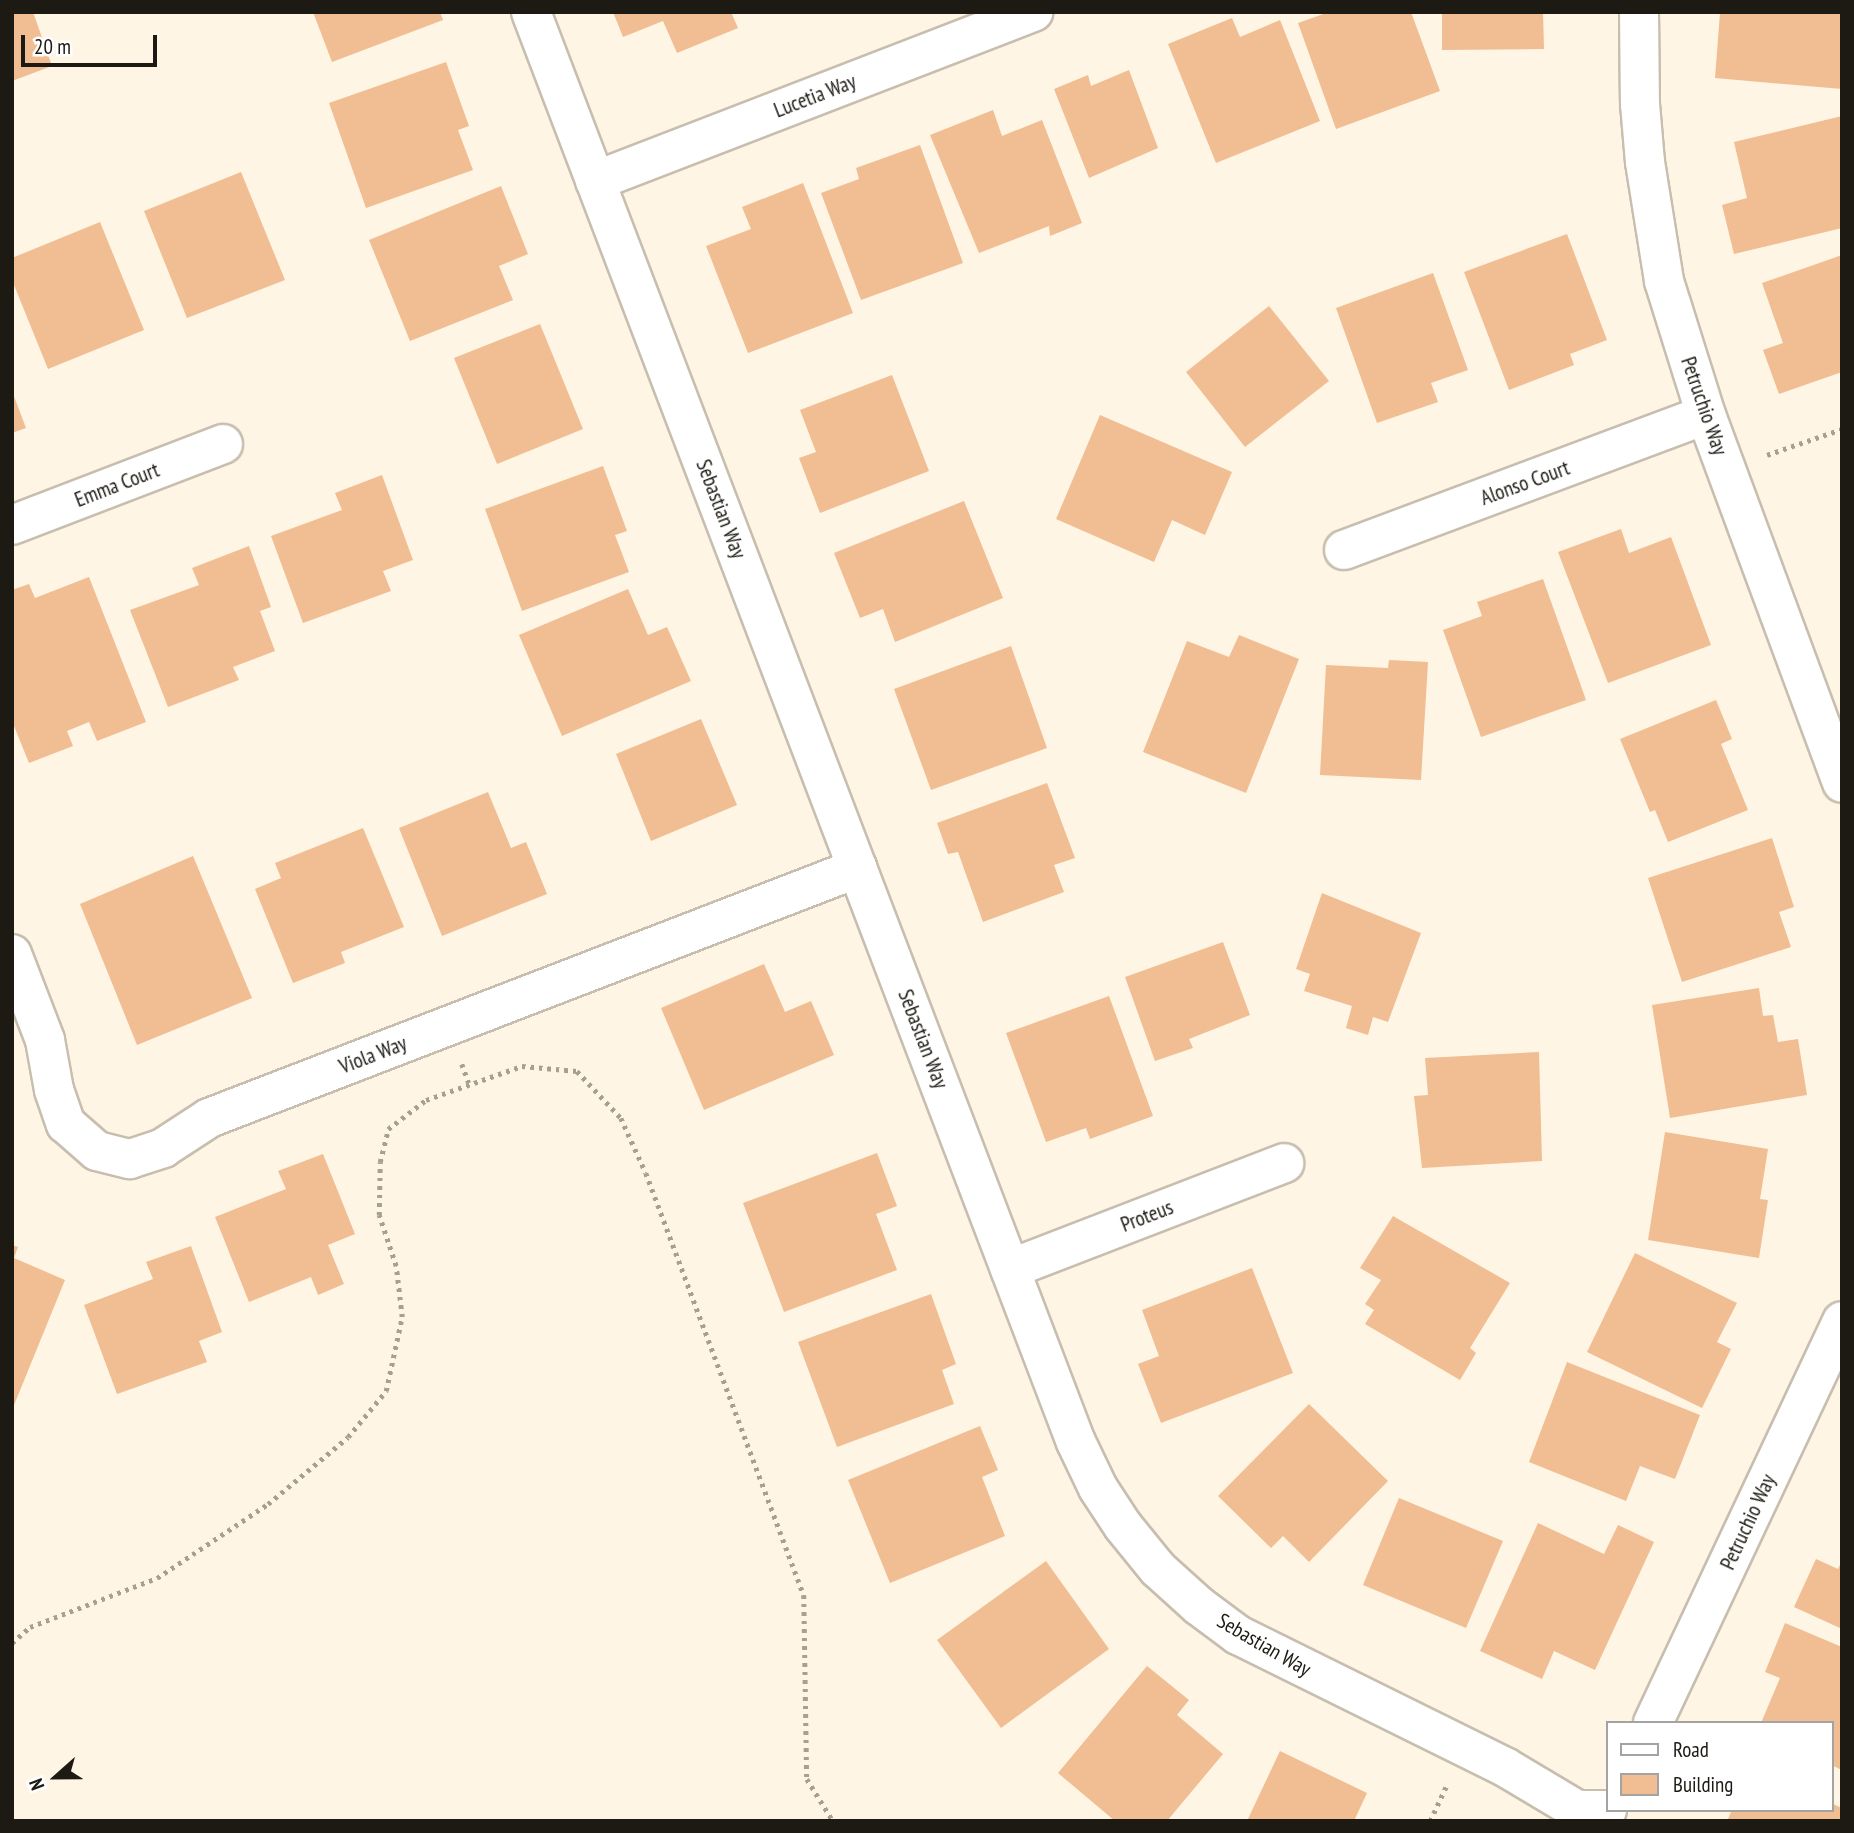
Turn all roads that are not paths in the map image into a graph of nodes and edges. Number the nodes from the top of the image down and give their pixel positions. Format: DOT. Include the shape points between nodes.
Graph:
graph roads {
  1 [pos="531,12"];
  2 [pos="1034,12"];
  3 [pos="1639,12"];
  4 [pos="595,181"];
  5 [pos="1706,415"];
  6 [pos="223,444"];
  7 [pos="12,525"];
  8 [pos="1344,550"];
  9 [pos="1842,783"];
  10 [pos="858,868"];
  11 [pos="12,954"];
  12 [pos="1284,1163"];
  13 [pos="1010,1269"];
  14 [pos="1842,1321"];
  15 [pos="1654,1721"];
  16 [pos="1605,1810"];
  1 -- 4 [label="street, Sebastian Way"];
  2 -- 4 [label="street, Lucetia Way"];
  3 -- 5 [label="street, Petruchio Way" via="1640,104 1652,218 1664,281"];
  4 -- 10 [label="street, Sebastian Way"];
  5 -- 8 [label="street, Alonso Court"];
  5 -- 9 [label="street, Petruchio Way"];
  6 -- 7 [label="street, Emma Court"];
  10 -- 11 [label="street, Viola Way" via="209,1118 163,1148 130,1159 97,1151 66,1124 45,1040"];
  10 -- 13 [label="street, Sebastian Way"];
  12 -- 13 [label="street, Proteus"];
  13 -- 16 [label="street, Sebastian Way" via="1098,1488 1158,1569 1238,1635 1278,1657 1505,1767 1577,1810"];
  14 -- 15 [label="street, Petruchio Way"];
}
